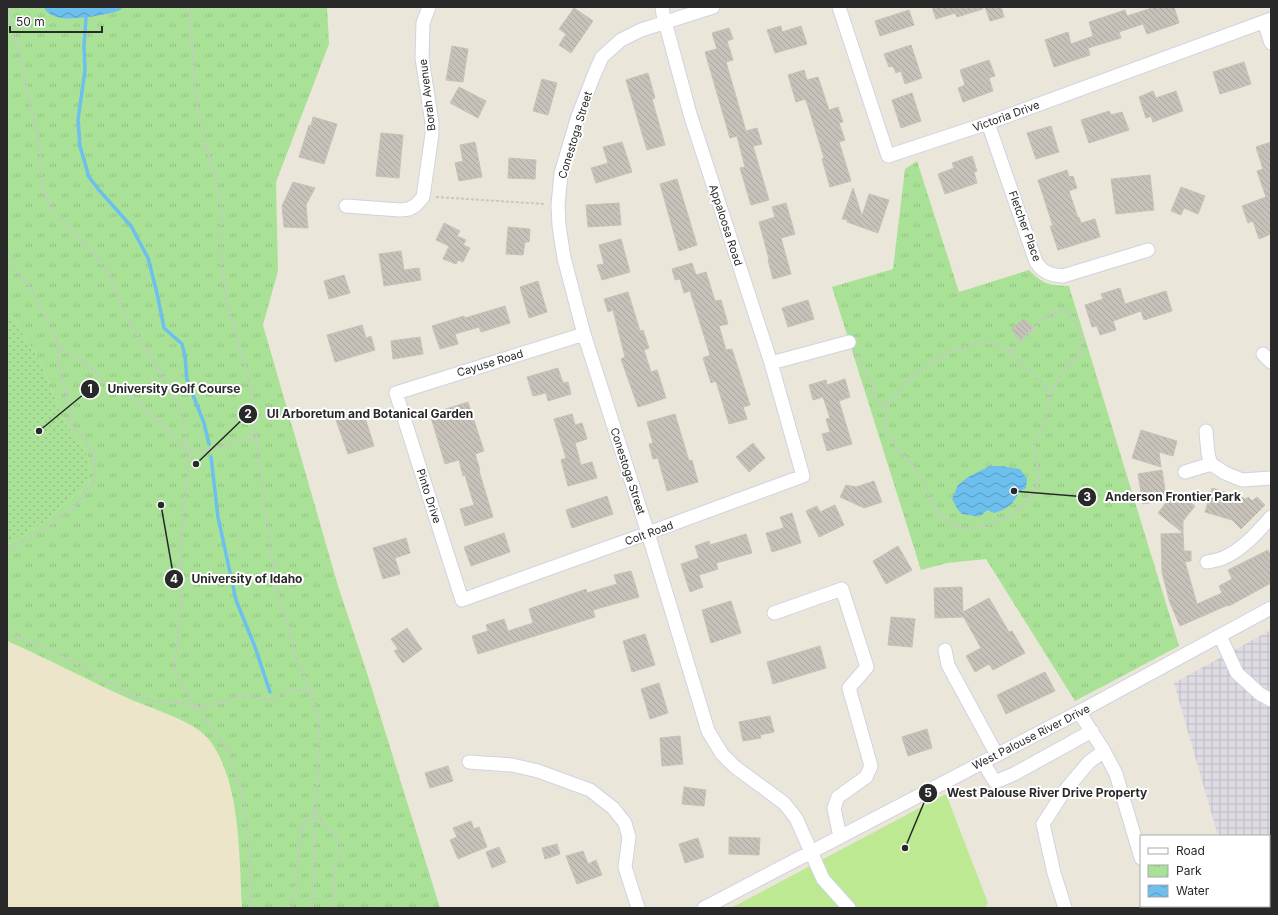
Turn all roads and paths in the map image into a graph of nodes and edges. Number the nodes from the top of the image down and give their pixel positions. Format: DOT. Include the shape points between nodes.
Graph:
graph roads {
  1 [pos="8,7"];
  2 [pos="189,7"];
  3 [pos="429,7"];
  4 [pos="662,7"];
  5 [pos="713,7"];
  6 [pos="839,7"];
  7 [pos="1267,21"];
  8 [pos="665,22"];
  9 [pos="1271,43"];
  10 [pos="988,123"];
  11 [pos="424,196"];
  12 [pos="558,205"];
  13 [pos="346,206"];
  14 [pos="7,249"];
  15 [pos="1148,250"];
  16 [pos="1048,314"];
  17 [pos="1056,320"];
  18 [pos="584,334"];
  19 [pos="849,342"];
  20 [pos="58,346"];
  21 [pos="1010,352"];
  22 [pos="771,363"];
  23 [pos="396,393"];
  24 [pos="1049,395"];
  25 [pos="887,405"];
  26 [pos="1206,431"];
  27 [pos="256,436"];
  28 [pos="793,443"];
  29 [pos="189,452"];
  30 [pos="1211,464"];
  31 [pos="1185,472"];
  32 [pos="1271,478"];
  33 [pos="1271,517"];
  34 [pos="648,534"];
  35 [pos="7,551"];
  36 [pos="1207,562"];
  37 [pos="462,600"];
  38 [pos="1271,608"];
  39 [pos="774,613"];
  40 [pos="7,633"];
  41 [pos="1220,636"];
  42 [pos="945,650"];
  43 [pos="311,692"];
  44 [pos="1271,700"];
  45 [pos="195,706"];
  46 [pos="1079,712"];
  47 [pos="1092,731"];
  48 [pos="1104,751"];
  49 [pos="997,755"];
  50 [pos="469,762"];
  51 [pos="983,762"];
  52 [pos="314,812"];
  53 [pos="840,837"];
  54 [pos="810,852"];
  55 [pos="1140,855"];
  56 [pos="251,908"];
  57 [pos="291,908"];
  58 [pos="313,908"];
  59 [pos="332,908"];
  60 [pos="638,908"];
  61 [pos="704,908"];
  62 [pos="849,908"];
  63 [pos="1065,908"];
  1 -- 29 [label="path" via="40,146 42,184 52,210 80,238 106,270 130,323 180,410"];
  2 -- 27 [label="path" via="196,94 203,135 219,189 220,241 227,303 250,387"];
  3 -- 11 [label="street, Borah Avenue" via="423,23 422,51 432,134"];
  4 -- 8 [label="street, Appaloosa Road"];
  5 -- 8 [label="street, Conestoga Street"];
  6 -- 10 [label="street, Victoria Drive" via="888,156"];
  7 -- 9 [label="street"];
  7 -- 10 [label="street, Victoria Drive"];
  8 -- 12 [label="street, Conestoga Street" via="621,40 602,57 578,116 561,173"];
  8 -- 22 [label="street, Appaloosa Road" via="690,114"];
  10 -- 15 [label="street, Fletcher Place" via="1036,262 1046,273 1064,276"];
  11 -- 12 [label="path"];
  11 -- 13 [label="street" via="409,209"];
  12 -- 18 [label="street, Conestoga Street" via="564,258"];
  14 -- 20 [label="path" via="17,272 28,285 46,317"];
  16 -- 17 [label="path"];
  16 -- 21 [label="path"];
  16 -- 24 [label="path" via="1054,309 1063,309 1078,328 1080,338 1080,354 1064,370"];
  18 -- 23 [label="street, Cayuse Road"];
  18 -- 34 [label="street, Conestoga Street"];
  19 -- 22 [label="street"];
  19 -- 25 [label="path" via="865,368 877,401 881,405"];
  20 -- 29 [label="path" via="81,360 112,389 136,398"];
  20 -- 35 [label="path" via="60,368 70,409 69,420 85,438 94,457 95,477 73,508 48,527"];
  21 -- 24 [label="path" via="1045,386"];
  21 -- 25 [label="path" via="990,343 980,342 949,352 908,379"];
  22 -- 28 [label="street, Appaloosa Road"];
  23 -- 37 [label="street, Pinto Drive"];
  24 -- 25 [label="path" via="1050,401 1035,445 1039,473 1033,494 1016,512 1002,520 968,529 946,519 934,506 917,470 895,446 887,430 884,414"];
  26 -- 30 [label="street"];
  27 -- 29 [label="path" via="218,448"];
  27 -- 43 [label="path" via="276,590 296,658"];
  28 -- 34 [label="street, Colt Road" via="803,476"];
  29 -- 45 [label="path" via="180,556 182,596 174,670"];
  30 -- 31 [label="street"];
  30 -- 32 [label="street" via="1242,480"];
  33 -- 36 [label="street" via="1241,547 1223,558"];
  34 -- 37 [label="street, Colt Road"];
  34 -- 54 [label="street, Conestoga Street" via="708,732 722,754 735,767 784,803 796,818"];
  38 -- 41 [label="street, West Palouse River Drive"];
  39 -- 53 [label="street" via="842,589 866,667 849,688 871,766 866,777 838,797 834,808"];
  40 -- 45 [label="path" via="58,654 132,695 157,702"];
  41 -- 44 [label="street" via="1237,673 1260,694"];
  41 -- 46 [label="street, West Palouse River Drive"];
  42 -- 49 [label="street" via="948,666"];
  43 -- 45 [label="path" via="296,690 268,700 243,695 221,703"];
  43 -- 52 [label="path" via="318,716 320,737"];
  45 -- 56 [label="path" via="218,734 228,752 242,792 249,837"];
  46 -- 47 [label="street"];
  46 -- 49 [label="street, West Palouse River Drive"];
  47 -- 48 [label="street"];
  47 -- 51 [label="street" via="995,782"];
  48 -- 55 [label="street" via="1116,774"];
  48 -- 63 [label="street" via="1089,762 1063,793 1043,824"];
  49 -- 51 [label="street, West Palouse River Drive"];
  50 -- 60 [label="street" via="512,765 538,771 590,790 613,808 625,823 629,837 625,867"];
  51 -- 53 [label="street, West Palouse River Drive"];
  52 -- 57 [label="path" via="303,825"];
  52 -- 58 [label="path"];
  52 -- 59 [label="path" via="337,836 340,845 341,855 333,874 335,888"];
  53 -- 54 [label="street, West Palouse River Drive"];
  54 -- 61 [label="street, West Palouse River Drive"];
  54 -- 62 [label="street, Conestoga Street" via="823,880"];
}
